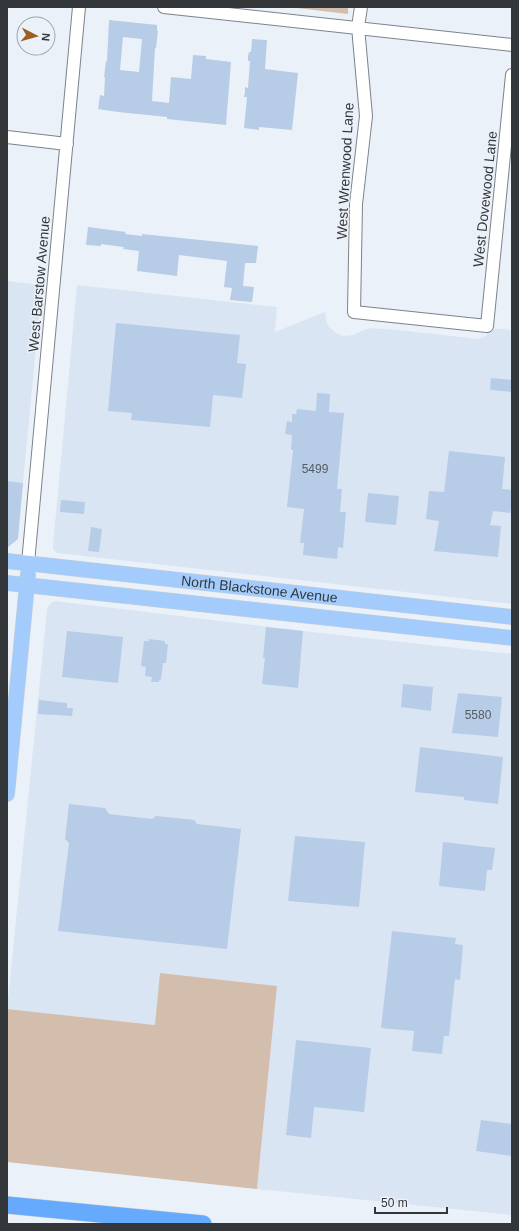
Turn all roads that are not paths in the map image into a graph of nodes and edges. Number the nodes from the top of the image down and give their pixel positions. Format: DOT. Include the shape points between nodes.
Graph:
graph roads {
  1 [pos="79,7"];
  2 [pos="164,7"];
  3 [pos="361,7"];
  4 [pos="358,27"];
  5 [pos="512,45"];
  6 [pos="512,75"];
  7 [pos="7,138"];
  8 [pos="67,144"];
  9 [pos="487,326"];
  10 [pos="7,561"];
  11 [pos="28,563"];
  12 [pos="7,582"];
  13 [pos="27,585"];
  14 [pos="512,617"];
  15 [pos="512,638"];
  16 [pos="7,794"];
  17 [pos="7,1205"];
  18 [pos="203,1224"];
  1 -- 8 [label="street, West Barstow Avenue"];
  2 -- 4 [label="street"];
  3 -- 4 [label="street, West Wrenwood Lane"];
  4 -- 5 [label="street"];
  4 -- 9 [label="street, West Wrenwood Lane" via="366,116 356,204 354,312"];
  6 -- 9 [label="street, West Dovewood Lane"];
  7 -- 8 [label="street"];
  8 -- 11 [label="street, West Barstow Avenue"];
  10 -- 11 [label="main road, North Blackstone Avenue"];
  11 -- 13 [label="main road"];
  11 -- 14 [label="main road, North Blackstone Avenue"];
  12 -- 13 [label="main road, North Blackstone Avenue"];
  13 -- 15 [label="main road, North Blackstone Avenue"];
  13 -- 16 [label="main road"];
  17 -- 18 [label="highway"];
}
